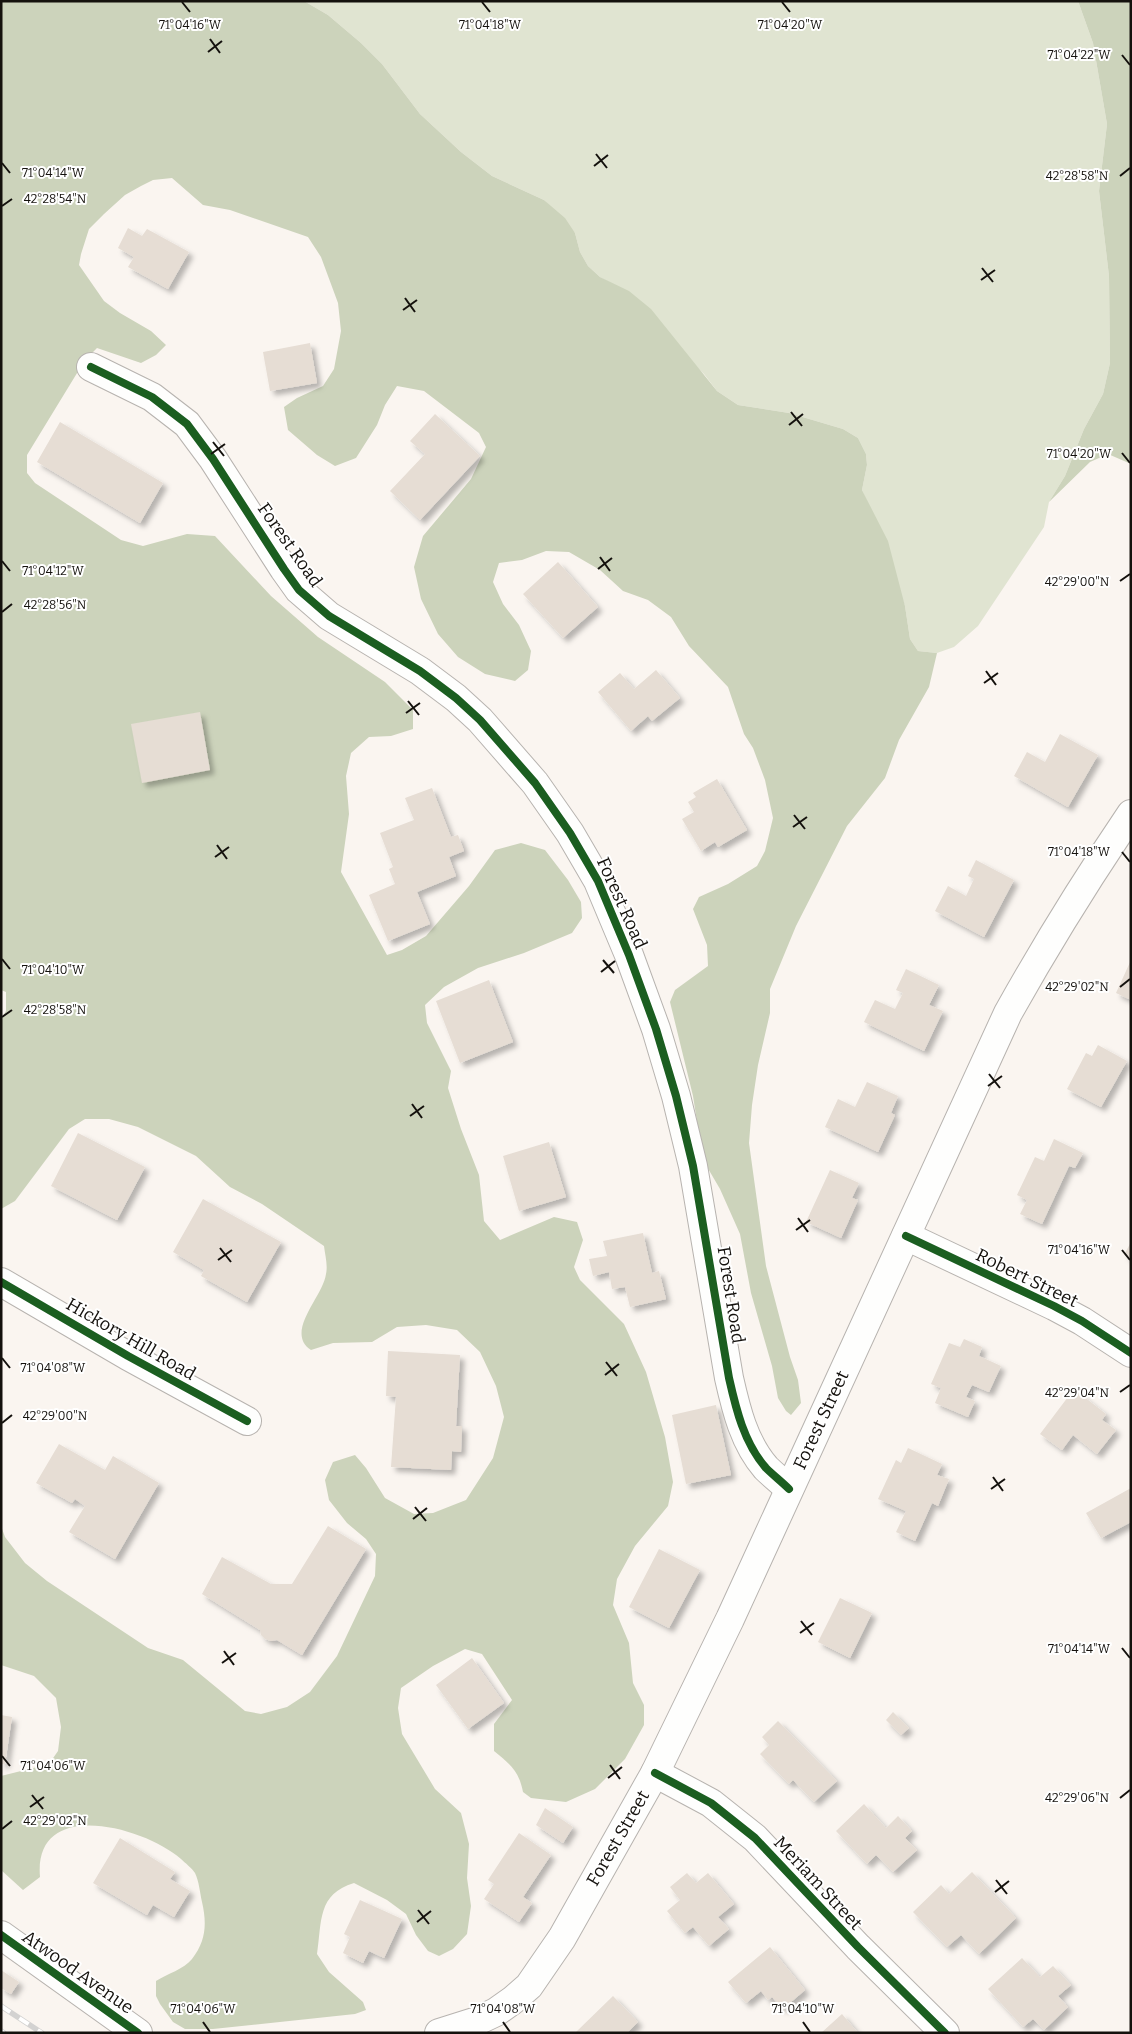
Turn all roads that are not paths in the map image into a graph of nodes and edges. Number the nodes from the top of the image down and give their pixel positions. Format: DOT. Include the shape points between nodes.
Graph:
graph roads {
  1 [pos="91,367"];
  2 [pos="1131,814"];
  3 [pos="906,1236"];
  4 [pos="1,1282"];
  5 [pos="1131,1353"];
  6 [pos="247,1421"];
  7 [pos="789,1489"];
  8 [pos="655,1773"];
  9 [pos="1,1936"];
  10 [pos="138,2033"];
  11 [pos="439,2033"];
  12 [pos="945,2033"];
  1 -- 7 [label="street, Forest Road" via="152,398 187,424 299,590 328,616 404,661 456,698 480,720 535,783 570,833 598,881 629,955 676,1096 693,1166 737,1412 758,1457"];
  2 -- 3 [label="street, Forest Street" via="1076,896 1008,1013"];
  3 -- 5 [label="street, Robert Street" via="1082,1321"];
  3 -- 7 [label="street, Forest Street"];
  4 -- 6 [label="street, Hickory Hill Road"];
  7 -- 8 [label="street, Forest Street" via="730,1620"];
  8 -- 11 [label="street, Forest Street" via="562,1938 529,1986 496,2012"];
  8 -- 12 [label="street, Meriam Street" via="711,1803 755,1838"];
  9 -- 10 [label="street, Atwood Avenue"];
}
